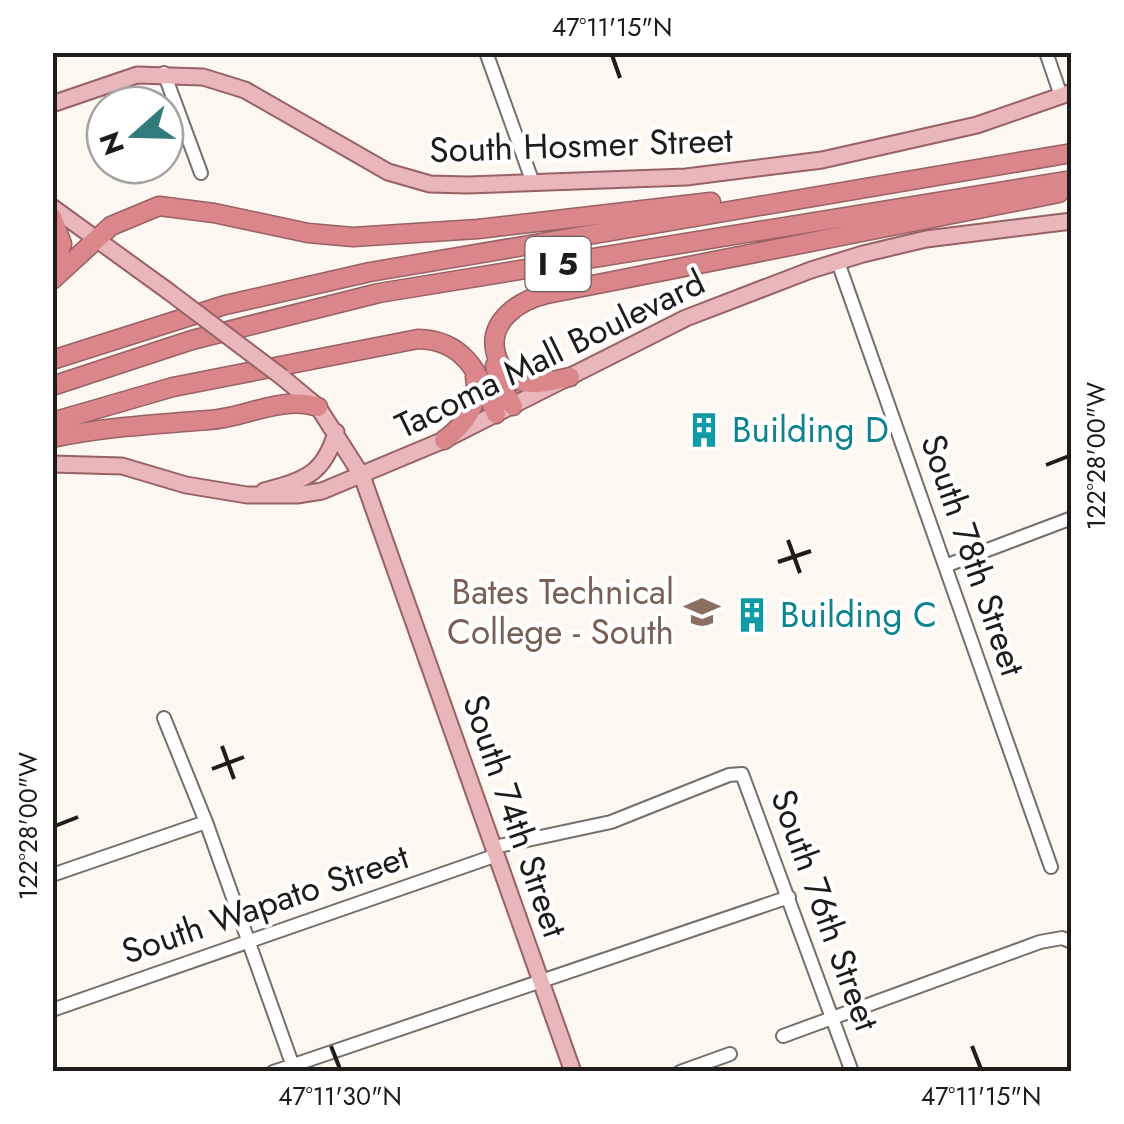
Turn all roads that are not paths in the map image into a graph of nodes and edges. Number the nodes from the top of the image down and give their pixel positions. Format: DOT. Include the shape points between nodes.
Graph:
graph roads {
  1 [pos="486,52"];
  2 [pos="1046,52"];
  3 [pos="164,74"];
  4 [pos="1066,94"];
  5 [pos="53,104"];
  6 [pos="1072,152"];
  7 [pos="200,173"];
  8 [pos="1072,180"];
  9 [pos="532,183"];
  10 [pos="846,190"];
  11 [pos="1072,190"];
  12 [pos="52,208"];
  13 [pos="52,217"];
  14 [pos="1072,221"];
  15 [pos="97,240"];
  16 [pos="838,262"];
  17 [pos="52,270"];
  18 [pos="52,280"];
  19 [pos="494,342"];
  20 [pos="52,360"];
  21 [pos="471,367"];
  22 [pos="570,378"];
  23 [pos="52,386"];
  24 [pos="318,408"];
  25 [pos="505,410"];
  26 [pos="52,422"];
  27 [pos="336,432"];
  28 [pos="52,438"];
  29 [pos="444,440"];
  30 [pos="52,464"];
  31 [pos="362,476"];
  32 [pos="248,495"];
  33 [pos="1072,518"];
  34 [pos="945,566"];
  35 [pos="164,718"];
  36 [pos="738,772"];
  37 [pos="206,822"];
  38 [pos="496,851"];
  39 [pos="1051,867"];
  40 [pos="52,875"];
  41 [pos="789,897"];
  42 [pos="248,942"];
  43 [pos="1072,942"];
  44 [pos="542,982"];
  45 [pos="52,1010"];
  46 [pos="832,1018"];
  47 [pos="783,1036"];
  48 [pos="730,1054"];
  49 [pos="294,1068"];
  50 [pos="273,1072"];
  51 [pos="573,1072"];
  52 [pos="680,1072"];
  53 [pos="852,1072"];
  1 -- 9 [label="street"];
  2 -- 4 [label="street"];
  3 -- 5 [label="main road, South Hosmer Street" via="126,78"];
  3 -- 7 [label="street"];
  3 -- 9 [label="main road, South Hosmer Street" via="203,76 245,90 402,178 442,185"];
  4 -- 9 [label="main road, South Hosmer Street" via="977,125 822,160 686,177"];
  6 -- 10 [label="highway, I 5"];
  8 -- 23 [label="highway, I 5" via="379,293 192,340"];
  10 -- 15 [label="highway" via="352,237 168,206 127,217"];
  10 -- 20 [label="highway, I 5" via="370,272 225,304"];
  11 -- 19 [label="highway" via="540,295 508,313"];
  12 -- 15 [label="main road, South 74th Street"];
  13 -- 17 [label="highway" via="62,244"];
  14 -- 16 [label="main road, Tacoma Mall Boulevard" via="926,240"];
  15 -- 18 [label="highway"];
  15 -- 24 [label="main road, South 74th Street, bridge"];
  16 -- 22 [label="main road, Tacoma Mall Boulevard" via="686,318"];
  16 -- 34 [label="street, South 78th Street"];
  19 -- 22 [label="highway" via="511,377 534,383"];
  19 -- 25 [label="highway"];
  21 -- 25 [label="highway"];
  21 -- 26 [label="highway" via="447,343 404,340 174,387"];
  21 -- 29 [label="highway" via="473,407"];
  22 -- 25 [label="main road, Tacoma Mall Boulevard"];
  24 -- 27 [label="main road, South 74th Street"];
  24 -- 28 [label="highway" via="287,405"];
  25 -- 29 [label="main road, Tacoma Mall Boulevard"];
  27 -- 31 [label="main road, South 74th Street"];
  27 -- 32 [label="main road" via="316,472"];
  29 -- 31 [label="main road, Tacoma Mall Boulevard"];
  30 -- 32 [label="main road, Tacoma Mall Boulevard" via="122,466"];
  31 -- 32 [label="main road, Tacoma Mall Boulevard" via="312,494"];
  31 -- 38 [label="main road, South 74th Street"];
  33 -- 34 [label="street"];
  34 -- 39 [label="street, South 78th Street"];
  35 -- 37 [label="street"];
  36 -- 38 [label="street, South Wapato Street" via="610,822"];
  36 -- 41 [label="street, South 76th Street"];
  37 -- 40 [label="street"];
  37 -- 42 [label="street"];
  38 -- 42 [label="street, South Wapato Street"];
  38 -- 44 [label="main road, South 74th Street"];
  41 -- 44 [label="street"];
  41 -- 46 [label="street, South 76th Street"];
  42 -- 45 [label="street, South Wapato Street"];
  42 -- 49 [label="street"];
  43 -- 46 [label="street" via="1040,942"];
  44 -- 49 [label="street"];
  44 -- 51 [label="main road, South 74th Street"];
  46 -- 47 [label="street"];
  46 -- 53 [label="street, South 76th Street"];
  48 -- 52 [label="street"];
  49 -- 50 [label="street"];
}
